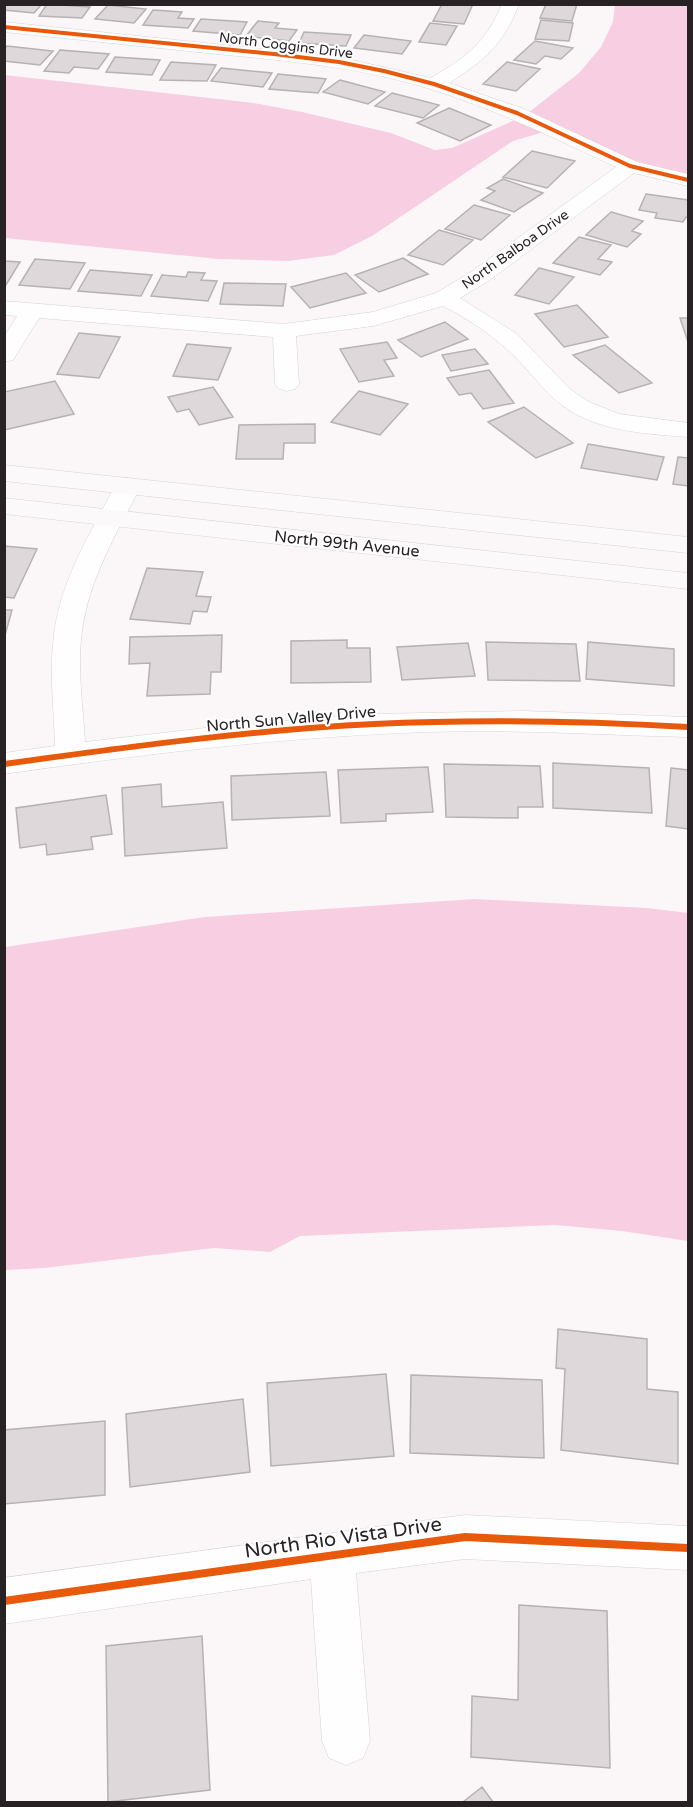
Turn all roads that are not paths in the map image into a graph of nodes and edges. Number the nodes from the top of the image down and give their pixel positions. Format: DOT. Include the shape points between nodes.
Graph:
graph roads {
  1 [pos="511,4"];
  2 [pos="4,27"];
  3 [pos="434,84"];
  4 [pos="630,166"];
  5 [pos="688,180"];
  6 [pos="444,298"];
  7 [pos="4,308"];
  8 [pos="32,310"];
  9 [pos="284,332"];
  10 [pos="5,354"];
  11 [pos="287,384"];
  12 [pos="688,430"];
  13 [pos="4,472"];
  14 [pos="128,486"];
  15 [pos="4,506"];
  16 [pos="112,517"];
  17 [pos="688,545"];
  18 [pos="688,581"];
  19 [pos="688,727"];
  20 [pos="71,754"];
  21 [pos="4,764"];
  22 [pos="688,1548"];
  23 [pos="332,1554"];
  24 [pos="4,1601"];
  25 [pos="346,1741"];
  1 -- 3 [label="street" via="504,27 490,45"];
  2 -- 3 [label="street, North Coggins Drive" via="339,62"];
  3 -- 4 [label="street, North Coggins Drive" via="517,113"];
  4 -- 5 [label="street, North Coggins Drive"];
  4 -- 6 [label="street, North Balboa Drive" via="479,277"];
  6 -- 9 [label="street, North Balboa Drive" via="373,319"];
  6 -- 12 [label="street" via="473,313 518,346 554,387 580,407 619,421"];
  7 -- 8 [label="street, North Balboa Drive"];
  8 -- 9 [label="street, North Balboa Drive"];
  8 -- 10 [label="street"];
  9 -- 11 [label="street"];
  13 -- 14 [label="main road, North 99th Avenue"];
  14 -- 16 [label="street"];
  14 -- 17 [label="main road, North 99th Avenue"];
  15 -- 16 [label="main road, North 99th Avenue"];
  16 -- 18 [label="main road, North 99th Avenue"];
  16 -- 20 [label="street" via="71,616 66,648"];
  19 -- 20 [label="street, North Sun Valley Drive" via="425,722"];
  20 -- 21 [label="street, North Sun Valley Drive"];
  22 -- 23 [label="street, North Rio Vista Drive" via="465,1537"];
  23 -- 24 [label="street, North Rio Vista Drive"];
  23 -- 25 [label="street, North Rio Vista Drive"];
}
